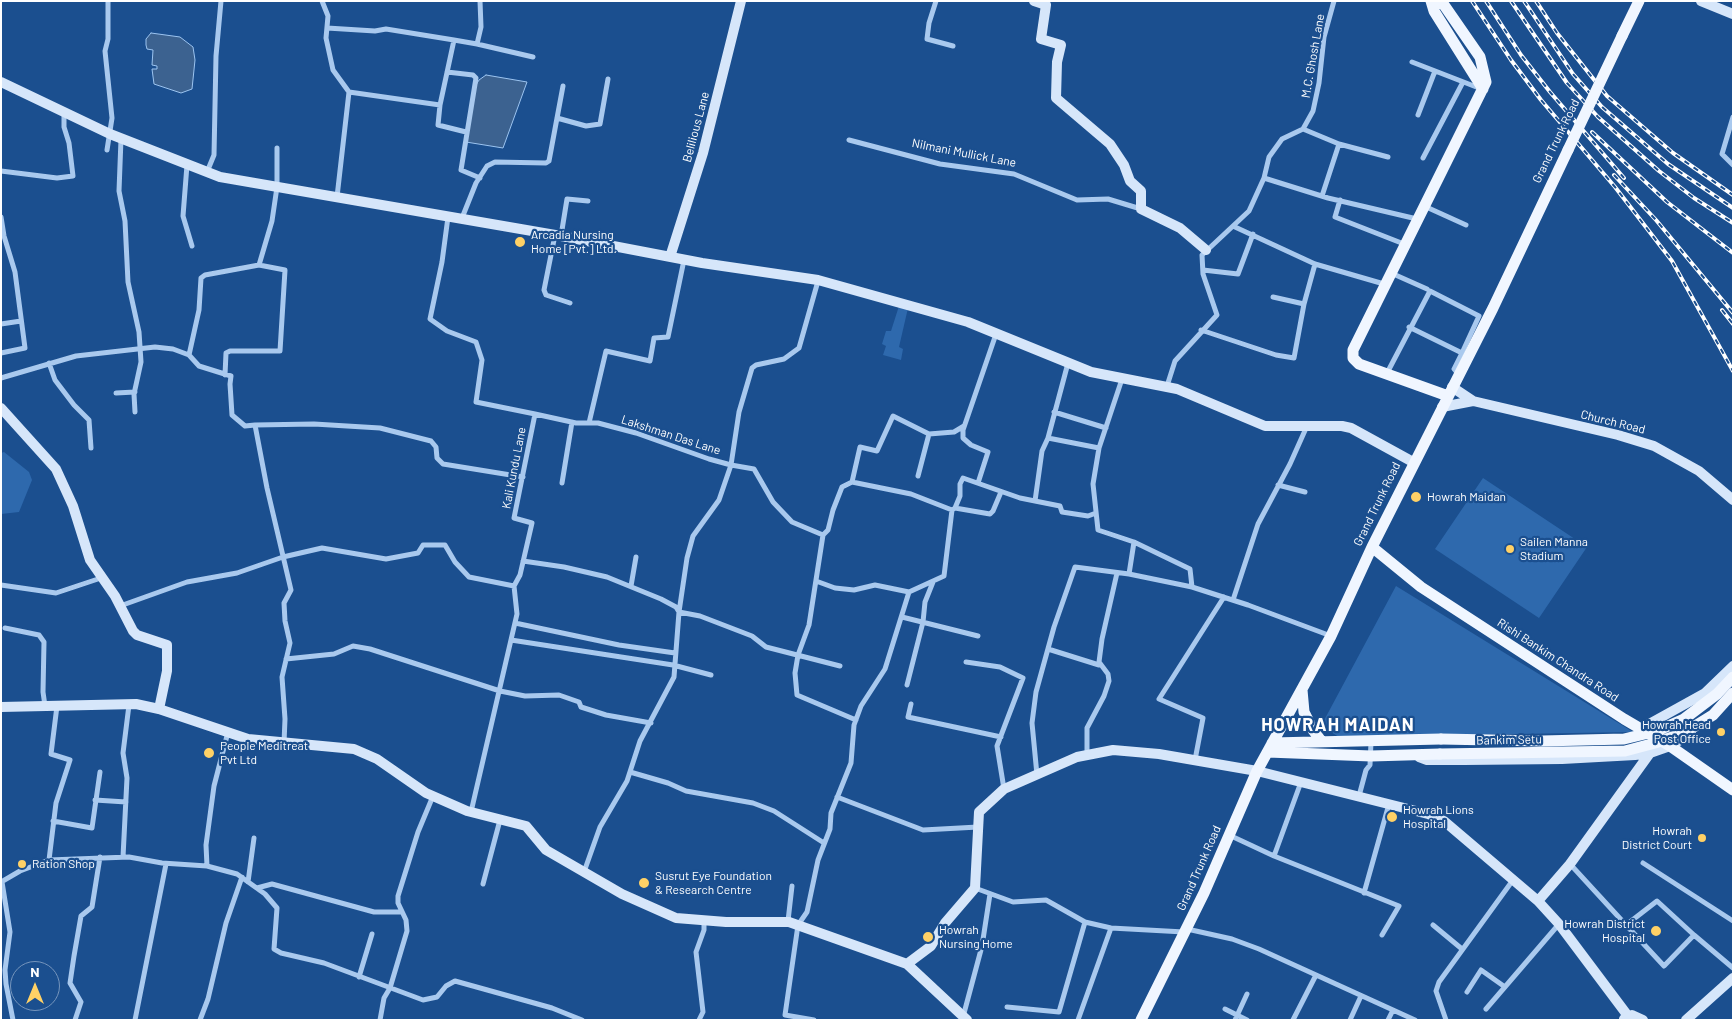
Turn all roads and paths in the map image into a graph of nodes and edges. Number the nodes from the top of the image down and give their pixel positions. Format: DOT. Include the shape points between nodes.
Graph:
graph roads {
  1 [pos="108,1"];
  2 [pos="221,1"];
  3 [pos="322,1"];
  4 [pos="480,1"];
  5 [pos="741,1"];
  6 [pos="936,1"];
  7 [pos="1034,1"];
  8 [pos="1334,1"];
  9 [pos="1432,1"];
  10 [pos="1436,1"];
  11 [pos="1639,1"];
  12 [pos="1701,1"];
  13 [pos="1733,14"];
  14 [pos="327,28"];
  15 [pos="454,40"];
  16 [pos="477,44"];
  17 [pos="953,46"];
  18 [pos="533,57"];
  19 [pos="1412,62"];
  20 [pos="1435,71"];
  21 [pos="447,72"];
  22 [pos="608,79"];
  23 [pos="1,82"];
  24 [pos="1463,82"];
  25 [pos="563,86"];
  26 [pos="1483,89"];
  27 [pos="349,92"];
  28 [pos="440,105"];
  29 [pos="64,112"];
  30 [pos="1418,115"];
  31 [pos="1733,117"];
  32 [pos="557,118"];
  33 [pos="1303,129"];
  34 [pos="466,132"];
  35 [pos="110,134"];
  36 [pos="121,138"];
  37 [pos="849,140"];
  38 [pos="1339,144"];
  39 [pos="277,148"];
  40 [pos="107,150"];
  41 [pos="1388,157"];
  42 [pos="1423,158"];
  43 [pos="188,164"];
  44 [pos="1733,165"];
  45 [pos="1,172"];
  46 [pos="207,172"];
  47 [pos="480,178"];
  48 [pos="1264,178"];
  49 [pos="276,187"];
  50 [pos="1322,196"];
  51 [pos="337,197"];
  52 [pos="1340,200"];
  53 [pos="588,201"];
  54 [pos="1424,206"];
  55 [pos="1141,209"];
  56 [pos="448,216"];
  57 [pos="1,218"];
  58 [pos="462,219"];
  59 [pos="1417,219"];
  60 [pos="1466,225"];
  61 [pos="1235,226"];
  62 [pos="1253,234"];
  63 [pos="558,235"];
  64 [pos="2,236"];
  65 [pos="1405,244"];
  66 [pos="192,246"];
  67 [pos="1206,250"];
  68 [pos="670,257"];
  69 [pos="684,260"];
  70 [pos="1315,264"];
  71 [pos="259,265"];
  72 [pos="1203,270"];
  73 [pos="1390,272"];
  74 [pos="818,280"];
  75 [pos="1384,284"];
  76 [pos="1427,290"];
  77 [pos="1272,297"];
  78 [pos="570,303"];
  79 [pos="1304,304"];
  80 [pos="21,321"];
  81 [pos="1,324"];
  82 [pos="1410,327"];
  83 [pos="1201,330"];
  84 [pos="996,334"];
  85 [pos="140,348"];
  86 [pos="1,353"];
  87 [pos="1462,353"];
  88 [pos="189,355"];
  89 [pos="49,363"];
  90 [pos="1068,363"];
  91 [pos="1459,374"];
  92 [pos="225,375"];
  93 [pos="1386,376"];
  94 [pos="1,378"];
  95 [pos="1122,379"];
  96 [pos="1166,387"];
  97 [pos="1450,391"];
  98 [pos="135,392"];
  99 [pos="116,393"];
  100 [pos="1473,401"];
  101 [pos="1442,407"];
  102 [pos="135,412"];
  103 [pos="1054,412"];
  104 [pos="3,413"];
  105 [pos="535,414"];
  106 [pos="572,422"];
  107 [pos="589,423"];
  108 [pos="255,425"];
  109 [pos="964,426"];
  110 [pos="1308,426"];
  111 [pos="1106,428"];
  112 [pos="928,434"];
  113 [pos="1048,438"];
  114 [pos="91,448"];
  115 [pos="1099,448"];
  116 [pos="1413,462"];
  117 [pos="731,465"];
  118 [pos="918,476"];
  119 [pos="523,477"];
  120 [pos="852,482"];
  121 [pos="562,483"];
  122 [pos="978,483"];
  123 [pos="1278,485"];
  124 [pos="1001,492"];
  125 [pos="1305,492"];
  126 [pos="1733,500"];
  127 [pos="1035,501"];
  128 [pos="953,509"];
  129 [pos="1096,513"];
  130 [pos="822,535"];
  131 [pos="1134,542"];
  132 [pos="1372,547"];
  133 [pos="284,557"];
  134 [pos="636,557"];
  135 [pos="523,561"];
  136 [pos="1117,573"];
  137 [pos="1129,574"];
  138 [pos="101,578"];
  139 [pos="816,581"];
  140 [pos="933,582"];
  141 [pos="1,585"];
  142 [pos="514,586"];
  143 [pos="631,586"];
  144 [pos="1192,587"];
  145 [pos="909,592"];
  146 [pos="1224,597"];
  147 [pos="1233,600"];
  148 [pos="120,606"];
  149 [pos="679,612"];
  150 [pos="902,617"];
  151 [pos="923,622"];
  152 [pos="515,623"];
  153 [pos="5,628"];
  154 [pos="978,636"];
  155 [pos="1331,636"];
  156 [pos="512,640"];
  157 [pos="1048,648"];
  158 [pos="675,653"];
  159 [pos="798,655"];
  160 [pos="286,659"];
  161 [pos="966,662"];
  162 [pos="673,665"];
  163 [pos="1099,665"];
  164 [pos="840,666"];
  165 [pos="1733,666"];
  166 [pos="711,675"];
  167 [pos="1733,677"];
  168 [pos="907,685"];
  169 [pos="1302,690"];
  170 [pos="500,691"];
  171 [pos="1733,693"];
  172 [pos="1733,701"];
  173 [pos="911,704"];
  174 [pos="128,705"];
  175 [pos="46,706"];
  176 [pos="57,706"];
  177 [pos="1,707"];
  178 [pos="159,709"];
  179 [pos="856,720"];
  180 [pos="651,723"];
  181 [pos="1640,729"];
  182 [pos="228,732"];
  183 [pos="1001,737"];
  184 [pos="1322,742"];
  185 [pos="1371,742"];
  186 [pos="284,743"];
  187 [pos="1670,746"];
  188 [pos="1270,747"];
  189 [pos="1650,753"];
  190 [pos="1087,755"];
  191 [pos="1413,755"];
  192 [pos="1371,756"];
  193 [pos="1195,760"];
  194 [pos="1257,771"];
  195 [pos="100,772"];
  196 [pos="630,772"];
  197 [pos="1037,776"];
  198 [pos="1301,782"];
  199 [pos="1004,789"];
  200 [pos="1733,790"];
  201 [pos="433,796"];
  202 [pos="1359,796"];
  203 [pos="837,797"];
  204 [pos="95,800"];
  205 [pos="126,802"];
  206 [pos="1389,804"];
  207 [pos="471,812"];
  208 [pos="53,820"];
  209 [pos="500,820"];
  210 [pos="979,827"];
  211 [pos="1229,835"];
  212 [pos="254,838"];
  213 [pos="824,843"];
  214 [pos="1274,856"];
  215 [pos="100,857"];
  216 [pos="123,857"];
  217 [pos="49,860"];
  218 [pos="1643,863"];
  219 [pos="166,864"];
  220 [pos="1570,864"];
  221 [pos="206,866"];
  222 [pos="584,872"];
  223 [pos="242,877"];
  224 [pos="1513,879"];
  225 [pos="2,882"];
  226 [pos="248,882"];
  227 [pos="482,884"];
  228 [pos="792,886"];
  229 [pos="257,888"];
  230 [pos="975,888"];
  231 [pos="1364,893"];
  232 [pos="990,894"];
  233 [pos="1538,901"];
  234 [pos="402,912"];
  235 [pos="704,920"];
  236 [pos="1733,921"];
  237 [pos="1085,922"];
  238 [pos="793,924"];
  239 [pos="1559,924"];
  240 [pos="1433,925"];
  241 [pos="1626,925"];
  242 [pos="1111,928"];
  243 [pos="1185,930"];
  244 [pos="372,934"];
  245 [pos="1382,935"];
  246 [pos="1694,935"];
  247 [pos="1462,950"];
  248 [pos="907,964"];
  249 [pos="1733,968"];
  250 [pos="1316,975"];
  251 [pos="3,976"];
  252 [pos="359,977"];
  253 [pos="1733,978"];
  254 [pos="1505,986"];
  255 [pos="390,988"];
  256 [pos="1468,992"];
  257 [pos="1247,994"];
  258 [pos="1361,996"];
  259 [pos="1007,1007"];
  260 [pos="1225,1009"];
  261 [pos="1486,1009"];
  262 [pos="1393,1010"];
  263 [pos="1236,1017"];
  264 [pos="571,1018"];
  265 [pos="1626,1018"];
  266 [pos="964,1019"];
  267 [pos="13,1020"];
  268 [pos="74,1020"];
  269 [pos="135,1020"];
  270 [pos="200,1020"];
  271 [pos="380,1020"];
  272 [pos="582,1020"];
  273 [pos="699,1020"];
  274 [pos="814,1020"];
  275 [pos="1078,1020"];
  276 [pos="1141,1020"];
  277 [pos="1248,1020"];
  278 [pos="1293,1020"];
  279 [pos="1350,1020"];
  280 [pos="1388,1020"];
  281 [pos="1415,1020"];
  282 [pos="1446,1020"];
  283 [pos="1643,1020"];
  284 [pos="1686,1020"];
  1 -- 35 [label="street" via="105,50 112,118"];
  2 -- 46 [label="street" via="214,155"];
  3 -- 14 [label="street" via="328,16"];
  4 -- 16 [label="street" via="481,27"];
  5 -- 68 [label="main road, Belilious Lane" via="707,137"];
  6 -- 17 [label="street" via="927,39"];
  7 -- 55 [label="main road" via="1046,5 1042,39 1061,45 1056,98 1110,144 1130,181 1141,191"];
  8 -- 33 [label="street, M.C. Ghosh Lane" via="1324,37 1317,95"];
  9 -- 26 [label="main road" via="1434,11"];
  10 -- 26 [label="main road" via="1444,4 1480,56 1486,82"];
  11 -- 91 [label="main road, Grand Trunk Road, bridge"];
  12 -- 13 [label="main road"];
  14 -- 15 [label="street" via="386,29"];
  14 -- 27 [label="street" via="333,70"];
  15 -- 16 [label="street"];
  15 -- 21 [label="street"];
  16 -- 18 [label="street"];
  19 -- 20 [label="street"];
  20 -- 24 [label="street"];
  20 -- 30 [label="street"];
  21 -- 28 [label="street"];
  21 -- 34 [label="street" via="476,78"];
  22 -- 32 [label="street" via="600,124 586,126"];
  23 -- 29 [label="main road"];
  24 -- 26 [label="street"];
  24 -- 42 [label="street"];
  25 -- 32 [label="street"];
  26 -- 54 [label="main road"];
  27 -- 28 [label="street"];
  27 -- 51 [label="street"];
  28 -- 34 [label="street" via="438,125"];
  29 -- 35 [label="main road"];
  29 -- 45 [label="street" via="73,176 57,178"];
  31 -- 44 [label="street" via="1722,154"];
  32 -- 47 [label="street" via="549,161 495,162"];
  33 -- 38 [label="street"];
  33 -- 48 [label="street" via="1282,139 1268,157"];
  34 -- 47 [label="street" via="461,170"];
  35 -- 36 [label="main road"];
  35 -- 40 [label="street"];
  36 -- 43 [label="main road"];
  36 -- 85 [label="street" via="119,191 123,205 128,282"];
  37 -- 55 [label="street, Nilmani Mullick Lane" via="940,164 1014,174 1077,200 1108,199"];
  38 -- 41 [label="street"];
  38 -- 50 [label="street"];
  39 -- 49 [label="street"];
  43 -- 46 [label="main road"];
  43 -- 66 [label="street" via="183,216"];
  46 -- 49 [label="main road"];
  47 -- 58 [label="street"];
  48 -- 50 [label="street"];
  48 -- 61 [label="street" via="1249,211"];
  49 -- 51 [label="main road"];
  49 -- 71 [label="street" via="272,221"];
  50 -- 52 [label="street"];
  51 -- 56 [label="main road"];
  52 -- 59 [label="street"];
  52 -- 65 [label="street" via="1335,217"];
  53 -- 63 [label="street" via="567,199"];
  54 -- 59 [label="main road"];
  54 -- 60 [label="street"];
  55 -- 67 [label="main road, Nilmani Mullick Lane" via="1180,228"];
  56 -- 58 [label="main road"];
  56 -- 105 [label="street, Kali Kundu Lane" via="430,319 447,331 476,342 482,360 476,402"];
  57 -- 64 [label="street"];
  58 -- 63 [label="main road"];
  59 -- 65 [label="main road"];
  61 -- 62 [label="street"];
  61 -- 67 [label="street"];
  62 -- 70 [label="street"];
  62 -- 72 [label="street" via="1238,274"];
  63 -- 68 [label="main road"];
  63 -- 78 [label="street" via="544,290 546,295"];
  64 -- 80 [label="street" via="15,272"];
  65 -- 73 [label="main road"];
  67 -- 72 [label="street" via="1202,255"];
  68 -- 69 [label="main road"];
  69 -- 74 [label="main road"];
  69 -- 107 [label="street" via="668,337 654,338 650,361 606,351"];
  70 -- 75 [label="street"];
  70 -- 79 [label="street"];
  71 -- 88 [label="street" via="201,278"];
  71 -- 92 [label="street" via="285,270 280,351 230,351 226,353"];
  72 -- 83 [label="street" via="1217,315"];
  73 -- 75 [label="main road"];
  73 -- 76 [label="street"];
  74 -- 84 [label="main road" via="968,322"];
  74 -- 117 [label="street, Lakshman Das Lane" via="799,348 784,359 752,368 739,412"];
  75 -- 93 [label="main road" via="1353,350 1359,364"];
  77 -- 79 [label="street"];
  79 -- 83 [label="street" via="1294,358"];
  80 -- 81 [label="street"];
  80 -- 86 [label="street" via="25,348"];
  82 -- 87 [label="street"];
  82 -- 87 [label="street" via="1427,294 1434,292 1480,316"];
  82 -- 93 [label="street"];
  83 -- 96 [label="street" via="1175,361"];
  84 -- 90 [label="main road"];
  84 -- 109 [label="street"];
  85 -- 88 [label="street" via="173,349"];
  85 -- 89 [label="street" via="97,352"];
  85 -- 98 [label="street" via="141,371"];
  87 -- 91 [label="street" via="1454,368"];
  88 -- 92 [label="street" via="199,366"];
  89 -- 94 [label="street"];
  89 -- 114 [label="street" via="55,380 88,420"];
  90 -- 95 [label="main road"];
  90 -- 103 [label="street"];
  91 -- 97 [label="main road, Grand Trunk Road"];
  92 -- 108 [label="street" via="231,376 232,415 245,426"];
  93 -- 97 [label="main road"];
  95 -- 96 [label="main road"];
  95 -- 111 [label="street"];
  96 -- 110 [label="main road" via="1265,426"];
  97 -- 100 [label="main road"];
  97 -- 101 [label="main road, Grand Trunk Road"];
  98 -- 99 [label="street"];
  98 -- 102 [label="street"];
  100 -- 101 [label="main road"];
  100 -- 126 [label="main road, Church Road" via="1654,446 1699,471"];
  101 -- 116 [label="main road, Grand Trunk Road"];
  103 -- 111 [label="street"];
  103 -- 113 [label="street"];
  104 -- 138 [label="main road" via="56,470 73,506 90,560"];
  105 -- 106 [label="street, Lakshman Das Lane"];
  105 -- 119 [label="street, Kali Kundu Lane"];
  106 -- 107 [label="street, Lakshman Das Lane"];
  106 -- 121 [label="street"];
  107 -- 117 [label="street, Lakshman Das Lane" via="636,433"];
  108 -- 119 [label="street" via="380,428 431,441 436,447 437,458 443,464"];
  108 -- 133 [label="street" via="266,488"];
  109 -- 112 [label="street" via="954,432"];
  109 -- 122 [label="street" via="963,438 988,452"];
  110 -- 116 [label="main road" via="1350,428"];
  110 -- 123 [label="street"];
  111 -- 115 [label="street"];
  112 -- 118 [label="street"];
  112 -- 120 [label="street" via="893,416 877,451 860,447"];
  113 -- 115 [label="street"];
  113 -- 127 [label="street" via="1042,451"];
  115 -- 129 [label="street" via="1093,484"];
  116 -- 132 [label="main road, Grand Trunk Road"];
  117 -- 130 [label="street" via="754,469 773,502 792,522"];
  117 -- 149 [label="street" via="719,500 693,536"];
  119 -- 135 [label="street, Kali Kundu Lane" via="514,518 532,523"];
  120 -- 128 [label="street" via="911,494"];
  120 -- 130 [label="street" via="842,487 828,530"];
  122 -- 124 [label="street"];
  122 -- 128 [label="street" via="963,478"];
  123 -- 125 [label="street"];
  123 -- 147 [label="street" via="1258,524"];
  124 -- 127 [label="street"];
  124 -- 128 [label="street" via="990,514"];
  127 -- 129 [label="street" via="1060,506 1062,512 1068,514 1088,516"];
  128 -- 140 [label="street" via="944,576"];
  129 -- 131 [label="street" via="1098,530"];
  130 -- 139 [label="street"];
  131 -- 137 [label="street"];
  131 -- 144 [label="street" via="1190,569"];
  132 -- 155 [label="main road, Grand Trunk Road"];
  132 -- 181 [label="main road, Rishi Bankim Chandra Road" via="1421,587"];
  133 -- 142 [label="street" via="322,548 386,559 418,554 423,545 445,545 469,577"];
  133 -- 148 [label="street" via="237,573 187,582"];
  133 -- 160 [label="street" via="291,590 284,603 290,643"];
  134 -- 143 [label="street"];
  135 -- 142 [label="street, Kali Kundu Lane"];
  135 -- 143 [label="street" via="564,567"];
  136 -- 137 [label="street"];
  136 -- 157 [label="street" via="1075,567"];
  136 -- 163 [label="street"];
  137 -- 144 [label="street"];
  138 -- 141 [label="street" via="56,593"];
  138 -- 148 [label="main road"];
  139 -- 145 [label="street" via="835,588 854,590 875,585"];
  139 -- 159 [label="street" via="810,626"];
  140 -- 145 [label="street"];
  140 -- 151 [label="street" via="925,602"];
  142 -- 152 [label="street, Kali Kundu Lane"];
  143 -- 149 [label="street" via="676,606"];
  144 -- 146 [label="street"];
  145 -- 150 [label="street"];
  146 -- 147 [label="street"];
  146 -- 193 [label="street" via="1159,698 1203,718"];
  147 -- 155 [label="street"];
  148 -- 178 [label="main road" via="137,635 167,645 167,671"];
  149 -- 158 [label="street"];
  149 -- 159 [label="street" via="728,626 752,636 766,647"];
  150 -- 151 [label="street"];
  150 -- 179 [label="street" via="885,669 861,706"];
  151 -- 154 [label="street"];
  151 -- 168 [label="street"];
  152 -- 156 [label="street, Kali Kundu Lane"];
  152 -- 158 [label="street"];
  153 -- 175 [label="street" via="39,635 44,642 43,692"];
  155 -- 169 [label="main road, Grand Trunk Road"];
  156 -- 162 [label="street"];
  156 -- 170 [label="street, Kali Kundu Lane"];
  157 -- 163 [label="street"];
  157 -- 197 [label="street" via="1036,692 1032,723"];
  158 -- 162 [label="street"];
  159 -- 164 [label="street"];
  159 -- 179 [label="street" via="795,674 797,695"];
  160 -- 170 [label="street" via="334,654 353,646"];
  160 -- 186 [label="street" via="282,677"];
  161 -- 183 [label="street" via="1000,668 1023,678"];
  162 -- 166 [label="street"];
  162 -- 180 [label="street" via="674,677"];
  163 -- 190 [label="street" via="1108,674 1109,681 1087,728"];
  165 -- 181 [label="main road" via="1705,693"];
  167 -- 185 [label="main road, Bankim Setu, bridge" via="1684,719 1657,731 1624,738"];
  169 -- 184 [label="main road" via="1304,712"];
  169 -- 188 [label="main road, Grand Trunk Road"];
  170 -- 180 [label="street" via="524,696 559,695 606,715"];
  170 -- 207 [label="street, Kali Kundu Lane"];
  171 -- 191 [label="main road, Bankim Setu, bridge" via="1713,715 1684,733 1625,751"];
  172 -- 187 [label="main road" via="1706,725"];
  173 -- 183 [label="street" via="908,717"];
  174 -- 176 [label="main road"];
  174 -- 178 [label="main road"];
  174 -- 205 [label="street" via="123,753"];
  175 -- 176 [label="main road"];
  175 -- 177 [label="main road"];
  176 -- 208 [label="street" via="51,754 70,760"];
  178 -- 182 [label="main road"];
  179 -- 203 [label="street" via="851,763"];
  180 -- 196 [label="street" via="640,741"];
  181 -- 187 [label="main road, Rishi Bankim Chandra Road"];
  181 -- 189 [label="main road"];
  182 -- 186 [label="main road" via="248,739"];
  182 -- 221 [label="street" via="213,793"];
  183 -- 199 [label="street" via="997,746"];
  184 -- 185 [label="main road, Bankim Setu"];
  184 -- 188 [label="main road, Bankim Setu"];
  185 -- 192 [label="street"];
  186 -- 201 [label="main road" via="354,749 377,759"];
  187 -- 189 [label="main road"];
  187 -- 200 [label="main road, Rishi Bankim Chandra Road"];
  188 -- 192 [label="main road, Bankim Setu"];
  188 -- 194 [label="main road, Grand Trunk Road"];
  189 -- 191 [label="main road" via="1464,760 1428,760"];
  189 -- 220 [label="main road"];
  190 -- 193 [label="main road" via="1113,750"];
  190 -- 197 [label="main road"];
  191 -- 192 [label="main road, Bankim Setu"];
  192 -- 202 [label="street"];
  193 -- 194 [label="main road"];
  194 -- 198 [label="main road"];
  194 -- 211 [label="main road, Grand Trunk Road"];
  195 -- 204 [label="street"];
  196 -- 213 [label="street" via="686,791 753,803 774,811"];
  196 -- 222 [label="street" via="600,827"];
  197 -- 199 [label="main road"];
  198 -- 202 [label="main road"];
  198 -- 214 [label="street"];
  199 -- 210 [label="main road" via="979,812"];
  201 -- 207 [label="main road"];
  201 -- 234 [label="street" via="398,896"];
  202 -- 206 [label="main road"];
  203 -- 210 [label="street" via="923,830"];
  203 -- 213 [label="street"];
  204 -- 205 [label="street"];
  204 -- 208 [label="street" via="92,828"];
  205 -- 216 [label="street"];
  206 -- 224 [label="main road" via="1444,821"];
  206 -- 231 [label="street"];
  207 -- 209 [label="main road"];
  208 -- 217 [label="street"];
  209 -- 222 [label="main road" via="526,826 546,850"];
  209 -- 227 [label="street"];
  210 -- 230 [label="main road"];
  211 -- 214 [label="street"];
  211 -- 243 [label="main road, Grand Trunk Road"];
  212 -- 226 [label="street"];
  213 -- 238 [label="street" via="806,912"];
  214 -- 231 [label="street"];
  215 -- 216 [label="street"];
  215 -- 217 [label="street"];
  215 -- 268 [label="street" via="92,907 82,916 74,956 70,983 81,1002"];
  216 -- 219 [label="street"];
  217 -- 225 [label="street"];
  218 -- 236 [label="street"];
  219 -- 221 [label="street"];
  219 -- 269 [label="street"];
  220 -- 233 [label="main road"];
  220 -- 241 [label="street"];
  221 -- 223 [label="street"];
  222 -- 235 [label="main road" via="622,894 676,918"];
  223 -- 226 [label="street"];
  223 -- 270 [label="street"];
  224 -- 233 [label="main road"];
  224 -- 247 [label="street"];
  225 -- 251 [label="street" via="10,932"];
  226 -- 229 [label="street"];
  228 -- 238 [label="street"];
  229 -- 234 [label="street" via="272,884 374,912"];
  229 -- 252 [label="street" via="277,908 274,949"];
  230 -- 232 [label="street"];
  230 -- 248 [label="main road" via="930,946"];
  231 -- 245 [label="street" via="1399,906"];
  232 -- 237 [label="street" via="1013,902 1046,900"];
  232 -- 266 [label="street" via="982,946"];
  233 -- 239 [label="main road"];
  234 -- 255 [label="street" via="407,930"];
  235 -- 238 [label="main road"];
  235 -- 273 [label="street" via="696,952 703,1012"];
  237 -- 242 [label="street"];
  237 -- 259 [label="street" via="1059,1012"];
  238 -- 248 [label="main road"];
  238 -- 274 [label="street" via="785,1015"];
  239 -- 254 [label="street"];
  239 -- 265 [label="main road"];
  240 -- 247 [label="street"];
  241 -- 246 [label="street" via="1657,900"];
  241 -- 246 [label="street" via="1664,966"];
  242 -- 243 [label="street"];
  242 -- 275 [label="street"];
  243 -- 250 [label="street" via="1232,939"];
  243 -- 276 [label="main road, Grand Trunk Road"];
  244 -- 252 [label="street"];
  246 -- 249 [label="street"];
  247 -- 282 [label="street" via="1443,975 1436,991"];
  248 -- 266 [label="main road"];
  250 -- 258 [label="street"];
  250 -- 278 [label="street"];
  251 -- 267 [label="street"];
  252 -- 255 [label="street"];
  253 -- 284 [label="main road"];
  254 -- 256 [label="street" via="1481,970"];
  254 -- 261 [label="street"];
  255 -- 264 [label="street" via="423,1000 436,997 454,981 552,1008"];
  255 -- 271 [label="street" via="384,998"];
  257 -- 263 [label="street"];
  258 -- 262 [label="street"];
  258 -- 279 [label="street"];
  260 -- 263 [label="street"];
  262 -- 280 [label="street"];
  262 -- 281 [label="street"];
  263 -- 277 [label="street"];
  264 -- 272 [label="street"];
  265 -- 283 [label="main road" via="1637,1016"];
}
